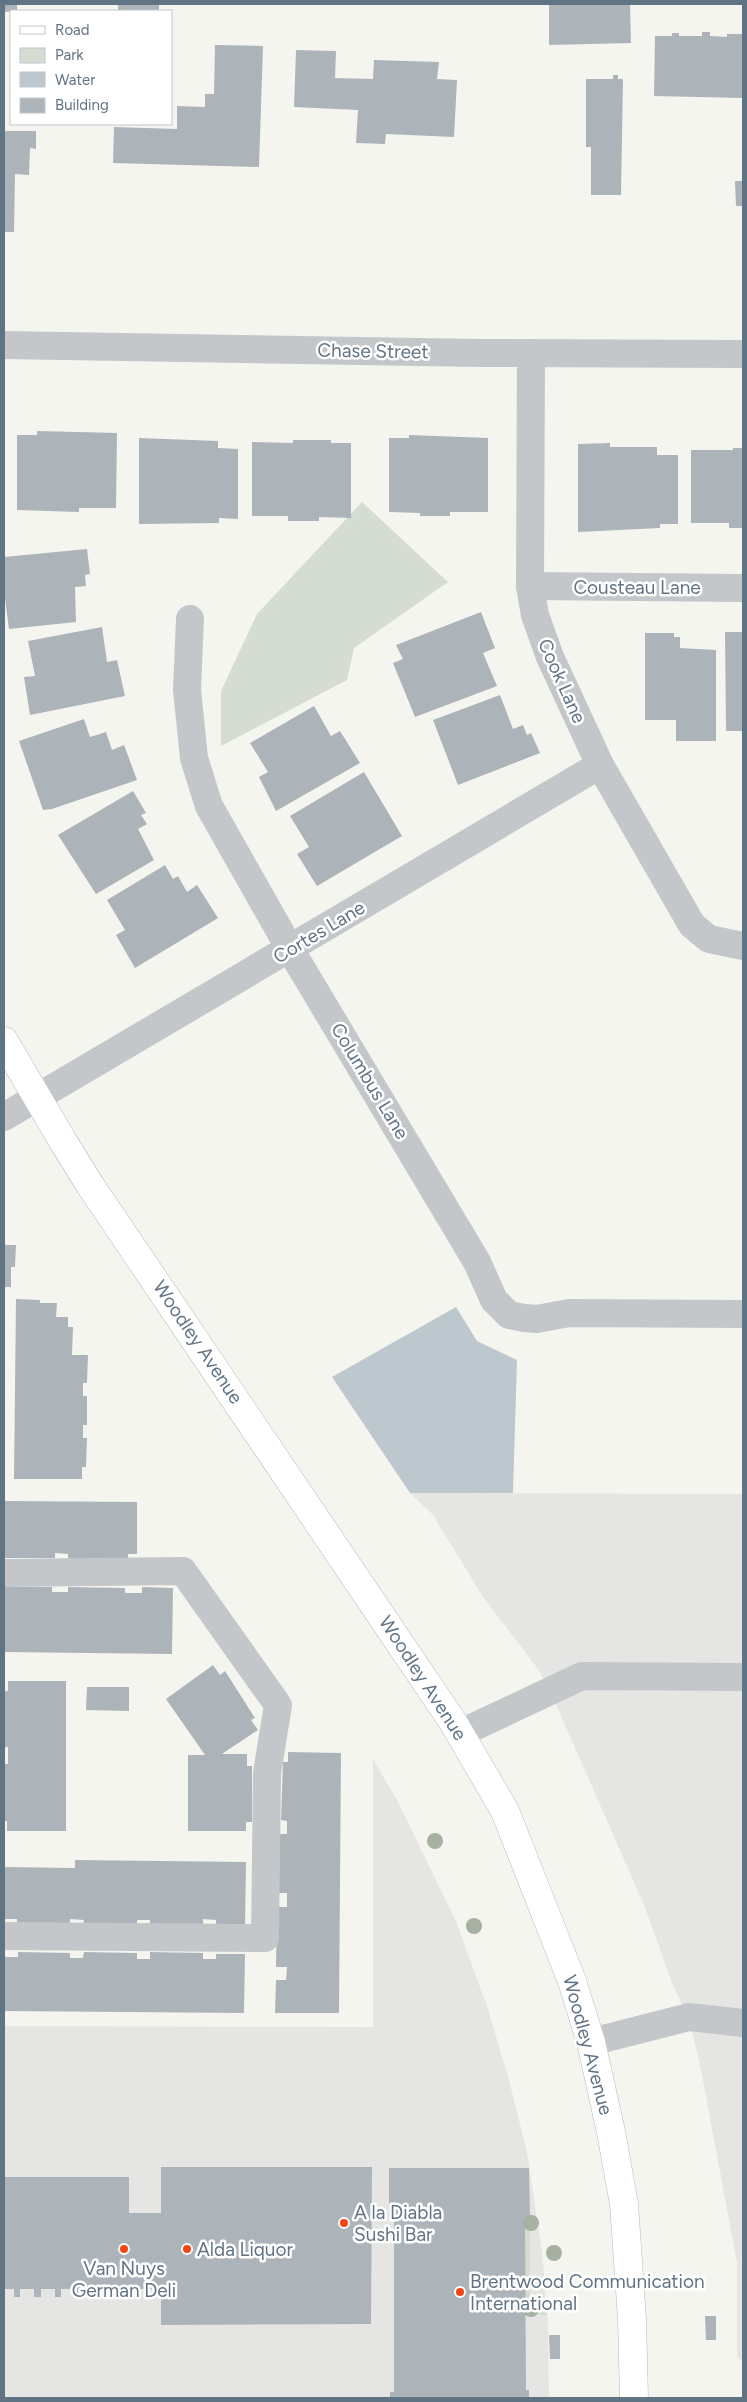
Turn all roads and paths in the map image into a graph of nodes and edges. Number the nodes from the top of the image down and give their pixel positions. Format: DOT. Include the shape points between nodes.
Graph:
graph roads {
  1 [pos="4,345"];
  2 [pos="531,353"];
  3 [pos="743,354"];
  4 [pos="530,586"];
  5 [pos="743,588"];
  6 [pos="190,619"];
  7 [pos="600,765"];
  8 [pos="743,946"];
  9 [pos="290,949"];
  10 [pos="4,1041"];
  11 [pos="37,1098"];
  12 [pos="4,1117"];
  13 [pos="743,1314"];
  14 [pos="4,1573"];
  15 [pos="743,1677"];
  16 [pos="461,1733"];
  17 [pos="4,1936"];
  18 [pos="743,2023"];
  19 [pos="591,2042"];
  20 [pos="634,2398"];
  1 -- 2 [label="street, Chase Street"];
  2 -- 3 [label="street, Chase Street"];
  2 -- 4 [label="street, Cook Lane"];
  4 -- 5 [label="street, Cousteau Lane"];
  4 -- 7 [label="street, Cook Lane" via="535,615 550,657"];
  6 -- 9 [label="street, Columbus Lane" via="188,690 194,758 209,806"];
  7 -- 8 [label="street, Cook Lane" via="692,925 709,939"];
  7 -- 9 [label="street, Cortes Lane"];
  9 -- 11 [label="street, Cortes Lane"];
  9 -- 13 [label="street, Columbus Lane" via="477,1262 494,1300 509,1315 537,1319 569,1313"];
  10 -- 11 [label="main road, Woodley Avenue"];
  11 -- 12 [label="street, Cortes Lane"];
  11 -- 16 [label="main road, Woodley Avenue" via="90,1184"];
  14 -- 17 [label="street" via="183,1572 278,1705 267,1773 265,1938"];
  15 -- 16 [label="street" via="582,1676"];
  16 -- 19 [label="main road, Woodley Avenue" via="505,1811 569,1972"];
  18 -- 19 [label="street" via="688,2017"];
  19 -- 20 [label="main road, Woodley Avenue" via="624,2204"];
}
